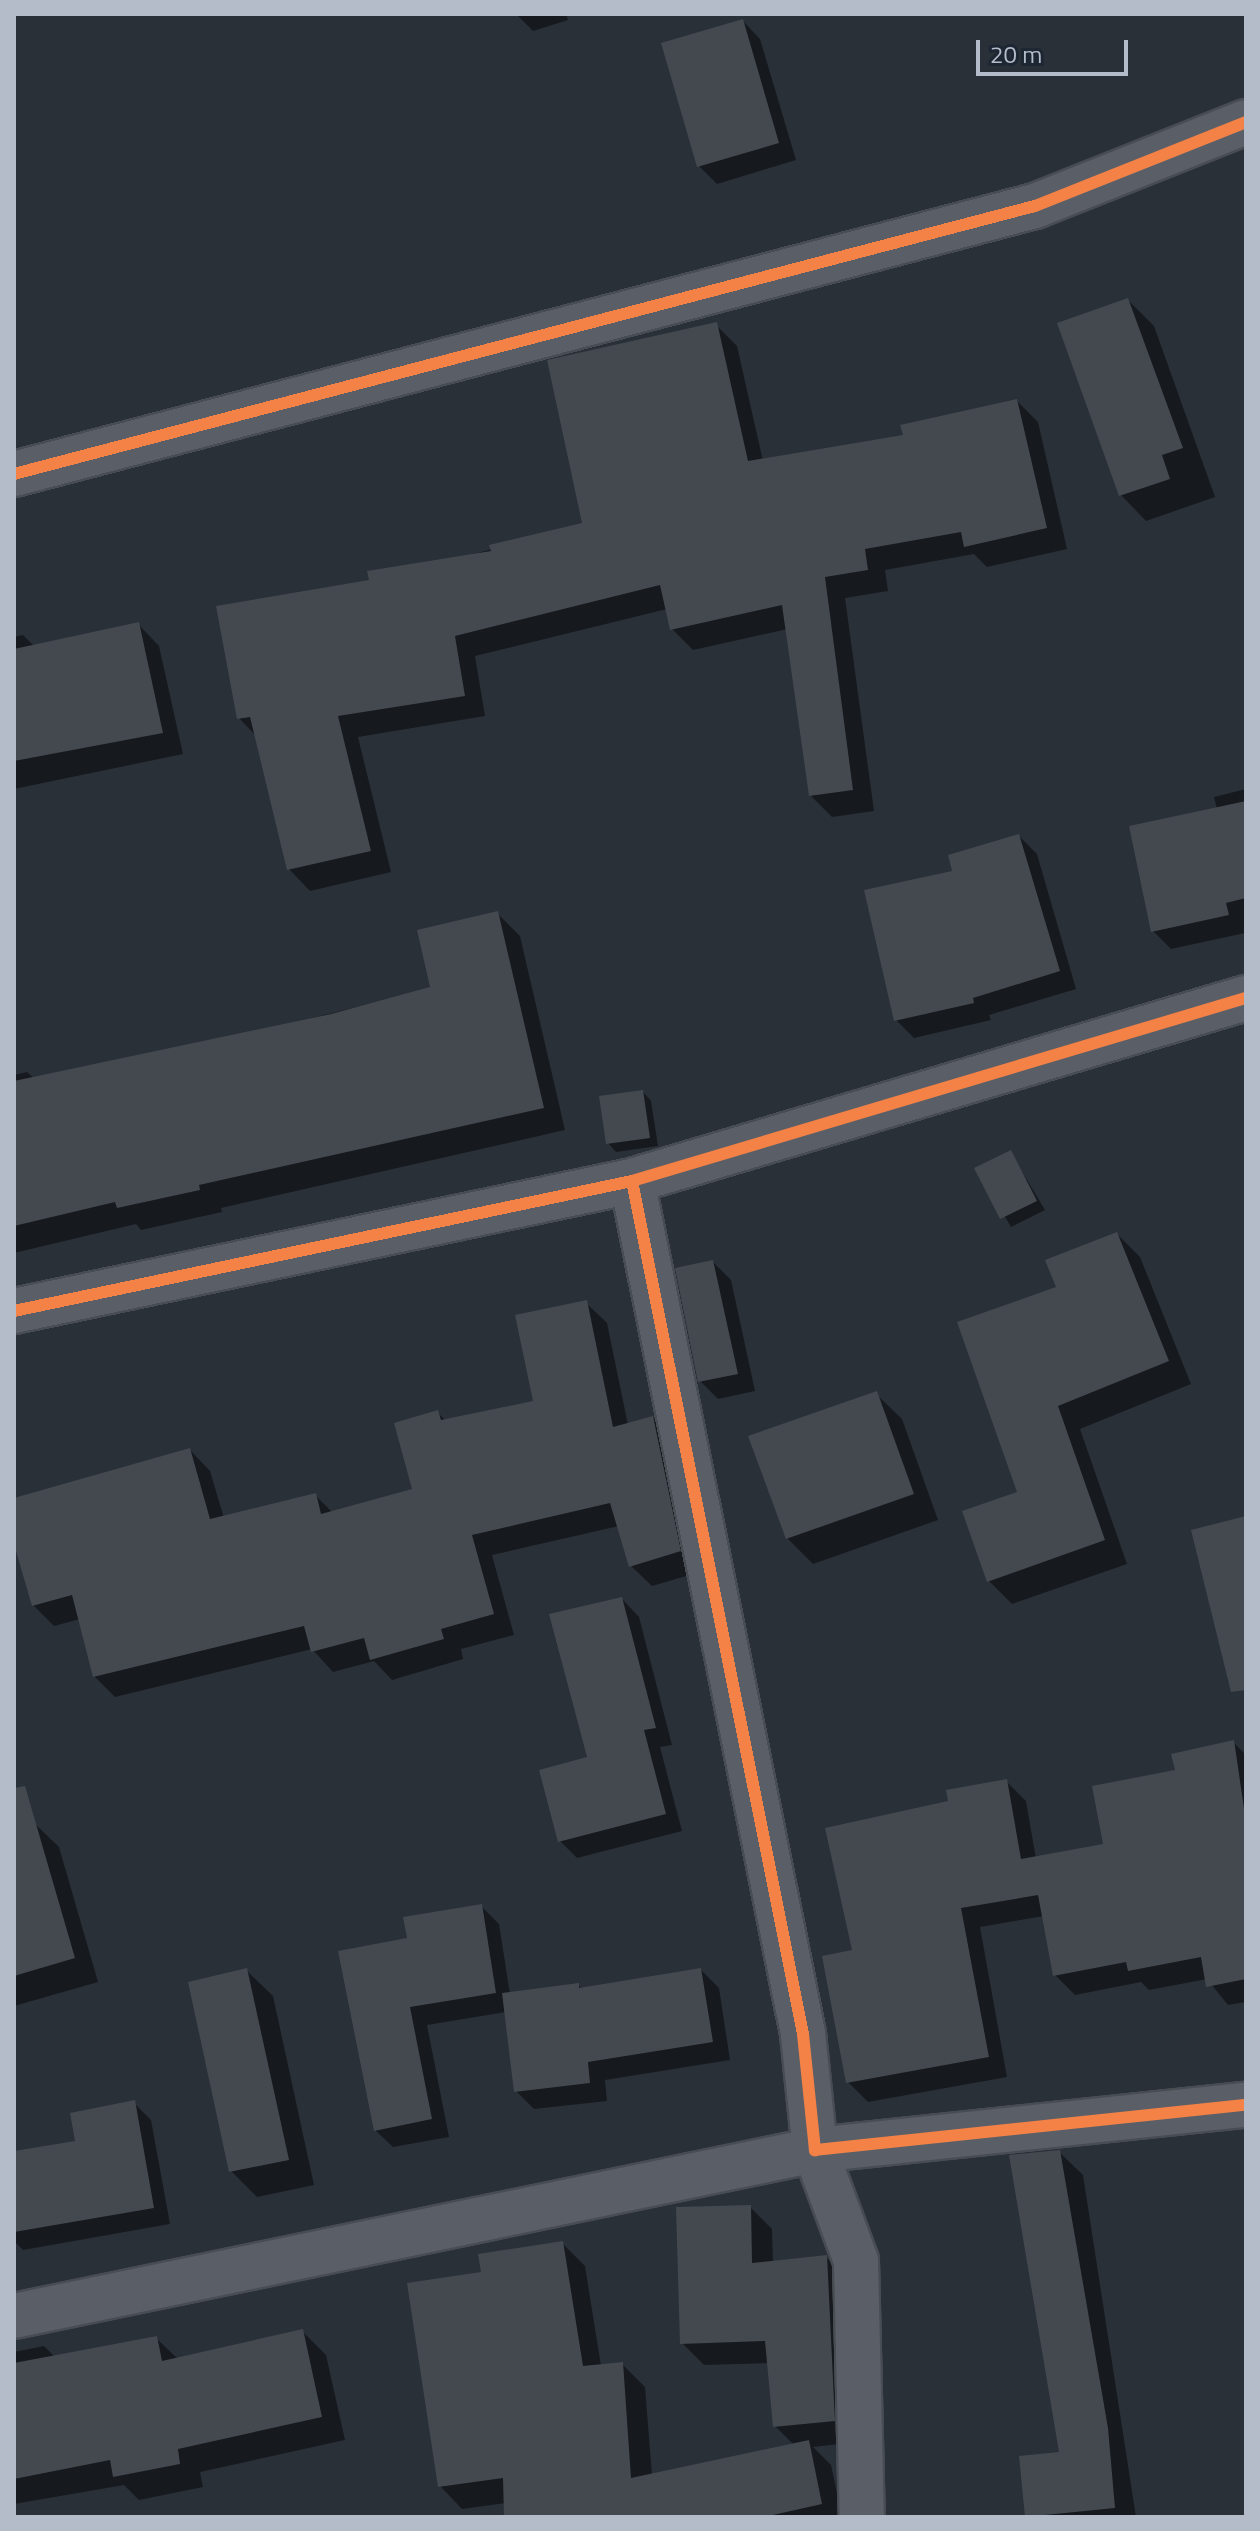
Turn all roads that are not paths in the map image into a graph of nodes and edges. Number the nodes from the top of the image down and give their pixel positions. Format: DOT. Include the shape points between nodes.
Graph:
graph roads {
  1 [pos="1246,122"];
  2 [pos="14,474"];
  3 [pos="1246,998"];
  4 [pos="632,1181"];
  5 [pos="14,1311"];
  6 [pos="1246,2105"];
  7 [pos="815,2150"];
  8 [pos="14,2316"];
  9 [pos="862,2517"];
  1 -- 2 [label="street" via="1035,206"];
  3 -- 4 [label="street"];
  4 -- 5 [label="street"];
  4 -- 7 [label="street" via="803,2034"];
  6 -- 7 [label="street"];
  7 -- 8 [label="street"];
  7 -- 9 [label="street" via="856,2261"];
}
